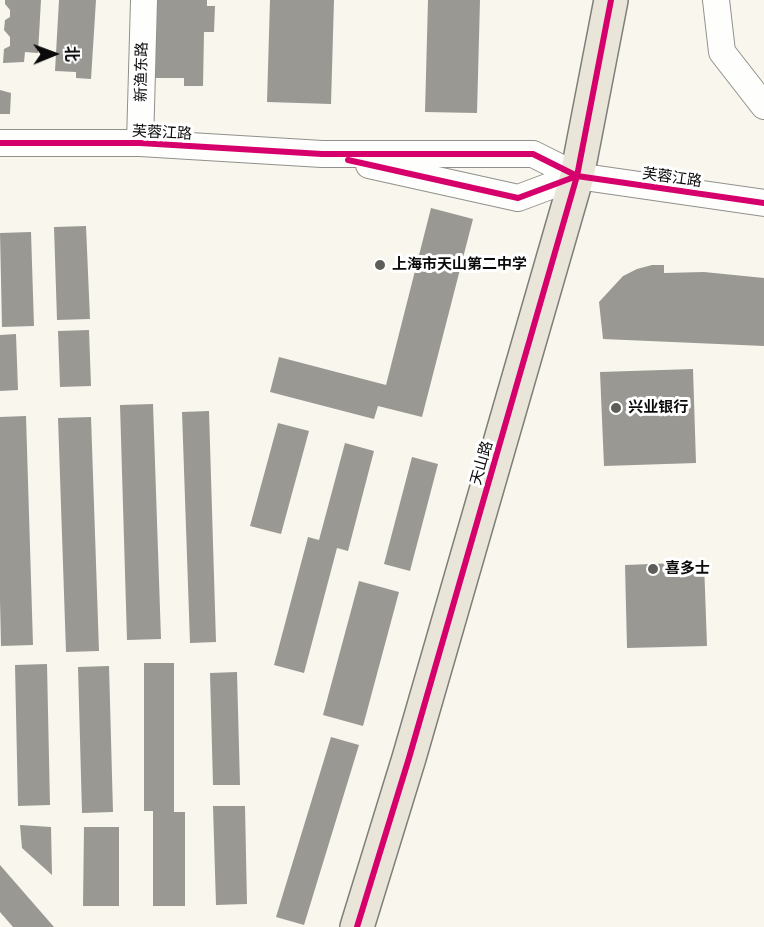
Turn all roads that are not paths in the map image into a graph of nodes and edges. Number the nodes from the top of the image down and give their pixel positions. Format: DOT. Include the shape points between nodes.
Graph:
graph roads {
  1 [pos="144,0"];
  2 [pos="611,0"];
  3 [pos="716,0"];
  4 [pos="764,106"];
  5 [pos="0,143"];
  6 [pos="140,143"];
  7 [pos="322,154"];
  8 [pos="577,176"];
  9 [pos="764,203"];
  10 [pos="357,927"];
  1 -- 6 [label="street, 新渔东路"];
  2 -- 8 [label="main road, 天山路"];
  3 -- 4 [label="street" via="722,52"];
  5 -- 6 [label="street, 芙蓉江路"];
  6 -- 7 [label="street, 芙蓉江路"];
  7 -- 8 [label="street, 芙蓉江路" via="533,154"];
  7 -- 8 [label="street, 芙蓉江路" via="518,198"];
  8 -- 9 [label="street, 芙蓉江路"];
  8 -- 10 [label="main road, 天山路"];
}
